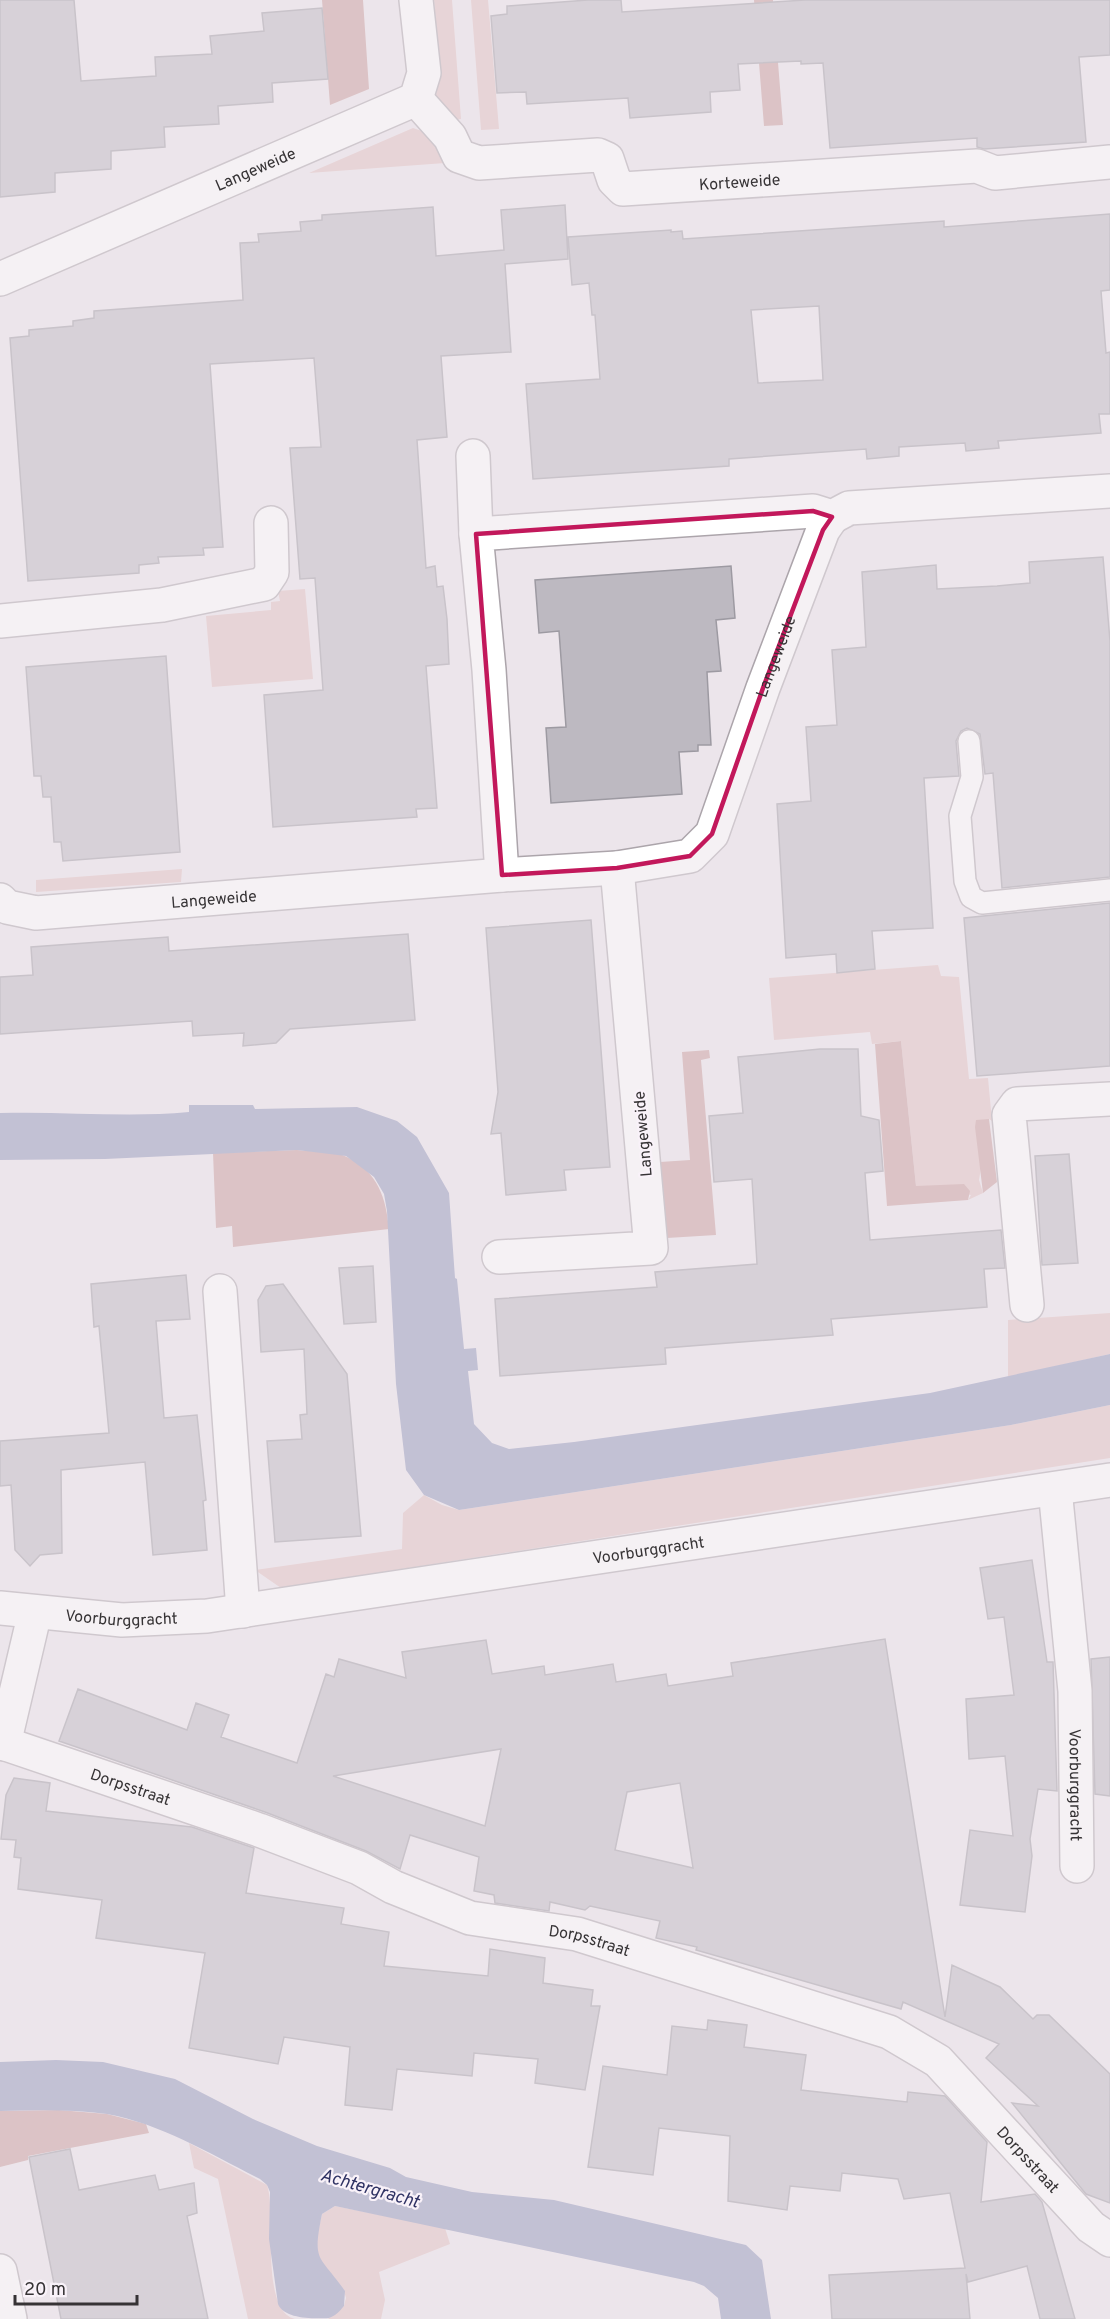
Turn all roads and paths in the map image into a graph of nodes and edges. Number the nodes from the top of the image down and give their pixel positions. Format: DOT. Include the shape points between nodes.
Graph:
graph roads {
  1 [pos="416,0"];
  2 [pos="416,99"];
  3 [pos="1110,162"];
  4 [pos="0,279"];
  5 [pos="473,456"];
  6 [pos="1110,491"];
  7 [pos="832,517"];
  8 [pos="272,523"];
  9 [pos="476,534"];
  10 [pos="0,621"];
  11 [pos="969,741"];
  12 [pos="617,868"];
  13 [pos="502,875"];
  14 [pos="1110,890"];
  15 [pos="0,900"];
  16 [pos="1110,1099"];
  17 [pos="499,1257"];
  18 [pos="220,1291"];
  19 [pos="1027,1305"];
  20 [pos="1110,1480"];
  21 [pos="1055,1489"];
  22 [pos="0,1608"];
  23 [pos="243,1611"];
  24 [pos="35,1612"];
  25 [pos="2,1743"];
  26 [pos="1077,1866"];
  27 [pos="1110,2240"];
  28 [pos="0,2271"];
  29 [pos="10,2319"];
  1 -- 2 [label="street" via="424,73"];
  2 -- 3 [label="street, Korteweide" via="450,137 459,156 479,163 598,155 607,159 614,180 623,189 977,166 995,173"];
  2 -- 4 [label="street, Langeweide"];
  5 -- 9 [label="street"];
  6 -- 7 [label="street" via="849,508"];
  7 -- 9 [label="street" via="813,511"];
  7 -- 12 [label="street, Langeweide" via="823,530 791,614 712,834 690,856"];
  8 -- 10 [label="street" via="272,572 264,584 162,604"];
  9 -- 13 [label="street"];
  11 -- 14 [label="lane" via="972,777 960,816 965,881 971,897 982,903"];
  12 -- 13 [label="street, Langeweide"];
  12 -- 17 [label="street, Langeweide" via="651,1248"];
  13 -- 15 [label="street, Langeweide" via="36,913 7,907"];
  16 -- 19 [label="street" via="1017,1104 1010,1115"];
  18 -- 23 [label="street"];
  20 -- 21 [label="street, Voorburggracht"];
  21 -- 23 [label="street, Voorburggracht"];
  21 -- 26 [label="street, Voorburggracht" via="1075,1691"];
  22 -- 24 [label="street, Voorburggracht"];
  23 -- 24 [label="street, Voorburggracht" via="122,1620"];
  24 -- 25 [label="street, Dorpsstraat"];
  25 -- 27 [label="street, Dorpsstraat" via="259,1830 470,1918 577,1934 889,2032 938,2061 1091,2227"];
  28 -- 29 [label="street"];
}
